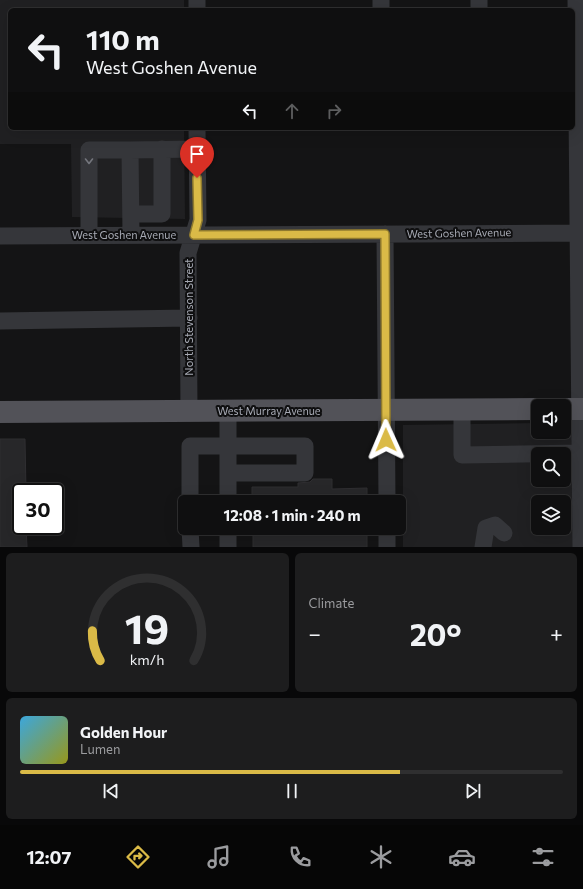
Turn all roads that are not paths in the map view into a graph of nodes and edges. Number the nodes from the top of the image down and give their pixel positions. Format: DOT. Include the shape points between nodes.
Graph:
graph roads {
  1 [pos="576,0"];
  2 [pos="577,73"];
  3 [pos="197,130"];
  4 [pos="162,149"];
  5 [pos="197,149"];
  6 [pos="130,150"];
  7 [pos="131,214"];
  8 [pos="581,232"];
  9 [pos="385,234"];
  10 [pos="89,235"];
  11 [pos="131,235"];
  12 [pos="194,235"];
  13 [pos="0,236"];
  14 [pos="189,318"];
  15 [pos="0,321"];
  16 [pos="531,409"];
  17 [pos="576,409"];
  18 [pos="189,410"];
  19 [pos="228,410"];
  20 [pos="386,410"];
  21 [pos="462,410"];
  22 [pos="0,412"];
  23 [pos="228,446"];
  24 [pos="580,453"];
  25 [pos="228,473"];
  26 [pos="190,495"];
  27 [pos="228,495"];
  28 [pos="387,495"];
  29 [pos="504,533"];
  30 [pos="190,535"];
  31 [pos="228,535"];
  32 [pos="387,535"];
  33 [pos="190,547"];
  34 [pos="228,547"];
  35 [pos="387,547"];
  36 [pos="483,547"];
  37 [pos="581,547"];
  1 -- 2 [label="street"];
  2 -- 8 [label="street"];
  3 -- 5 [label="street, North Stevenson Street"];
  4 -- 5 [label="street"];
  4 -- 6 [label="street"];
  4 -- 7 [label="street" via="162,214"];
  5 -- 12 [label="street, North Stevenson Street" via="198,220"];
  6 -- 7 [label="street"];
  6 -- 10 [label="street, one-way" via="89,150"];
  7 -- 11 [label="street"];
  8 -- 9 [label="street, West Goshen Avenue"];
  8 -- 17 [label="street"];
  9 -- 12 [label="street, West Goshen Avenue"];
  9 -- 20 [label="street"];
  10 -- 11 [label="street, West Goshen Avenue"];
  10 -- 13 [label="street, West Goshen Avenue"];
  11 -- 12 [label="street, West Goshen Avenue"];
  12 -- 14 [label="street, North Stevenson Street" via="188,253"];
  14 -- 15 [label="street"];
  14 -- 18 [label="street, North Stevenson Street"];
  16 -- 21 [label="main road, West Murray Avenue"];
  17 -- 24 [label="street"];
  18 -- 19 [label="main road, West Murray Avenue"];
  18 -- 22 [label="main road, West Murray Avenue"];
  19 -- 20 [label="main road, West Murray Avenue"];
  19 -- 23 [label="street"];
  20 -- 21 [label="main road, West Murray Avenue"];
  20 -- 28 [label="street"];
  21 -- 24 [label="street" via="462,455"];
  23 -- 25 [label="street"];
  23 -- 25 [label="street" via="305,446 305,473"];
  23 -- 26 [label="street" via="190,446"];
  24 -- 37 [label="street"];
  25 -- 27 [label="street"];
  29 -- 36 [label="street" via="495,525 486,528"];
  30 -- 33 [label="street"];
  31 -- 34 [label="street"];
  32 -- 35 [label="street"];
}
